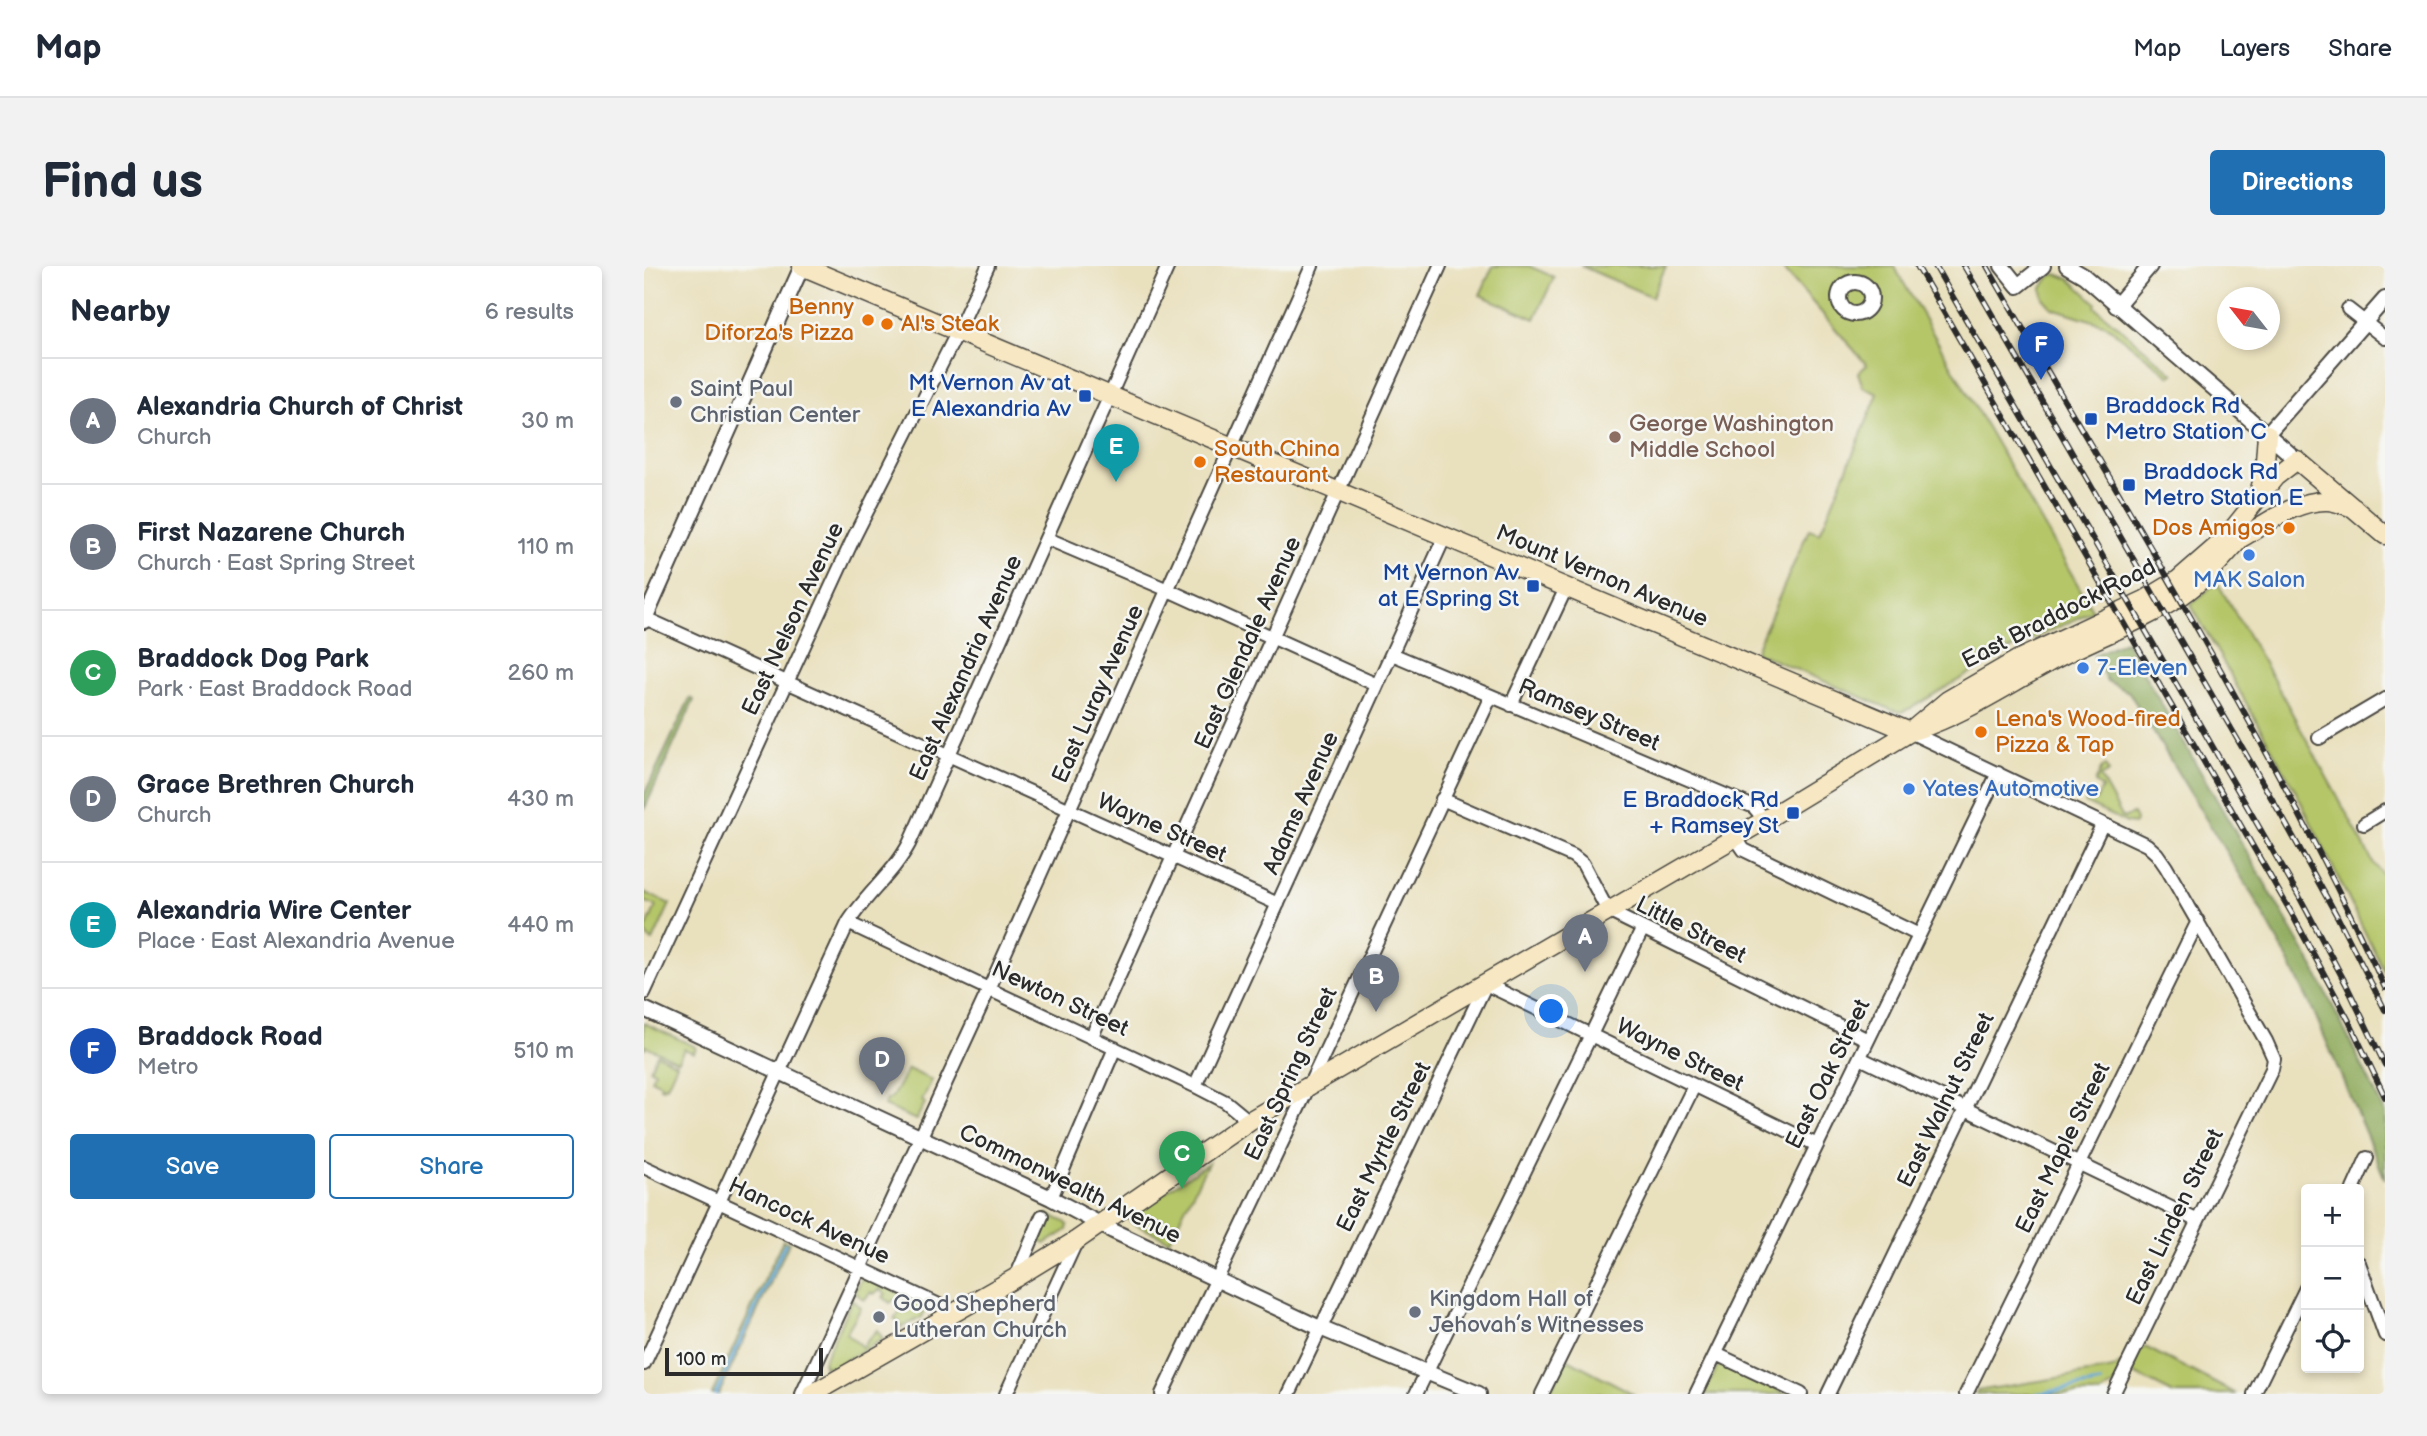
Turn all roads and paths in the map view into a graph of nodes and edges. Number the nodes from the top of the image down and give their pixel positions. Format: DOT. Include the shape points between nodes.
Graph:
graph roads {
  1 [pos="802,266"];
  2 [pos="988,266"];
  3 [pos="1168,266"];
  4 [pos="1312,266"];
  5 [pos="1440,266"];
  6 [pos="1849,266"];
  7 [pos="2002,266"];
  8 [pos="2043,266"];
  9 [pos="2067,266"];
  10 [pos="2150,266"];
  11 [pos="1853,281"];
  12 [pos="2385,299"];
  13 [pos="2116,306"];
  14 [pos="2348,309"];
  15 [pos="2366,321"];
  16 [pos="958,331"];
  17 [pos="2385,338"];
  18 [pos="1110,395"];
  19 [pos="2267,434"];
  20 [pos="1232,447"];
  21 [pos="2297,460"];
  22 [pos="1339,491"];
  23 [pos="2255,503"];
  24 [pos="2354,508"];
  25 [pos="2385,535"];
  26 [pos="1445,536"];
  27 [pos="2242,538"];
  28 [pos="1048,539"];
  29 [pos="1566,588"];
  30 [pos="1168,590"];
  31 [pos="645,620"];
  32 [pos="1274,638"];
  33 [pos="1392,654"];
  34 [pos="787,682"];
  35 [pos="1377,685"];
  36 [pos="1491,696"];
  37 [pos="2385,699"];
  38 [pos="1511,705"];
  39 [pos="1910,732"];
  40 [pos="2319,738"];
  41 [pos="950,756"];
  42 [pos="1998,773"];
  43 [pos="1443,799"];
  44 [pos="1070,809"];
  45 [pos="2385,811"];
  46 [pos="1765,820"];
  47 [pos="2364,824"];
  48 [pos="2102,825"];
  49 [pos="1735,837"];
  50 [pos="1175,856"];
  51 [pos="1278,904"];
  52 [pos="1608,911"];
  53 [pos="2198,921"];
  54 [pos="848,923"];
  55 [pos="1642,930"];
  56 [pos="1919,935"];
  57 [pos="1486,984"];
  58 [pos="989,989"];
  59 [pos="644,993"];
  60 [pos="644,1009"];
  61 [pos="1590,1034"];
  62 [pos="1092,1037"];
  63 [pos="1868,1040"];
  64 [pos="1115,1048"];
  65 [pos="1860,1058"];
  66 [pos="2274,1059"];
  67 [pos="780,1073"];
  68 [pos="1310,1085"];
  69 [pos="1195,1086"];
  70 [pos="1694,1086"];
  71 [pos="1965,1108"];
  72 [pos="1249,1121"];
  73 [pos="921,1137"];
  74 [pos="1818,1144"];
  75 [pos="2367,1157"];
  76 [pos="2079,1164"];
  77 [pos="644,1167"];
  78 [pos="2355,1184"];
  79 [pos="1051,1198"];
  80 [pos="720,1202"];
  81 [pos="1041,1216"];
  82 [pos="2196,1220"];
  83 [pos="1099,1223"];
  84 [pos="1077,1240"];
  85 [pos="860,1268"];
  86 [pos="1015,1278"];
  87 [pos="1216,1279"];
  88 [pos="2364,1292"];
  89 [pos="2301,1300"];
  90 [pos="956,1313"];
  91 [pos="1320,1328"];
  92 [pos="2385,1335"];
  93 [pos="1716,1354"];
  94 [pos="644,1364"];
  95 [pos="1426,1374"];
  96 [pos="802,1394"];
  97 [pos="811,1394"];
  98 [pos="1006,1394"];
  99 [pos="1162,1394"];
  100 [pos="1289,1394"];
  101 [pos="1416,1394"];
  102 [pos="1479,1394"];
  103 [pos="1542,1394"];
  104 [pos="1696,1394"];
  105 [pos="1801,1394"];
  106 [pos="1828,1394"];
  107 [pos="1966,1394"];
  108 [pos="2113,1394"];
  109 [pos="2254,1394"];
  1 -- 16 [label="main road, Mount Vernon Avenue"];
  1 -- 31 [label="street"];
  2 -- 16 [label="street, East Nelson Avenue"];
  3 -- 18 [label="street, East Alexandria Avenue"];
  4 -- 20 [label="street, East Luray Avenue"];
  5 -- 22 [label="street, East Glendale Avenue"];
  6 -- 11 [label="street"];
  7 -- 8 [label="street" via="2018,286"];
  9 -- 13 [label="street"];
  10 -- 13 [label="street"];
  12 -- 15 [label="street"];
  13 -- 19 [label="street"];
  14 -- 15 [label="street"];
  15 -- 17 [label="street"];
  15 -- 19 [label="street"];
  16 -- 18 [label="main road, Mount Vernon Avenue"];
  16 -- 34 [label="street, East Nelson Avenue"];
  18 -- 20 [label="main road, Mount Vernon Avenue"];
  18 -- 28 [label="street, East Alexandria Avenue"];
  19 -- 21 [label="street"];
  19 -- 23 [label="main road" via="2264,475"];
  20 -- 22 [label="main road, Mount Vernon Avenue"];
  20 -- 30 [label="street, East Luray Avenue"];
  21 -- 23 [label="main road, East Braddock Road" via="2275,477"];
  21 -- 24 [label="main road"];
  21 -- 27 [label="main road, East Braddock Road"];
  22 -- 26 [label="main road, Mount Vernon Avenue"];
  22 -- 32 [label="street, East Glendale Avenue"];
  23 -- 39 [label="main road, East Braddock Road" via="2224,540 2178,580 2017,660 1948,700"];
  24 -- 25 [label="main road"];
  24 -- 27 [label="main road" via="2330,501 2309,503"];
  26 -- 29 [label="main road, Mount Vernon Avenue"];
  26 -- 33 [label="street, Adams Avenue"];
  27 -- 39 [label="main road, East Braddock Road" via="2202,579 2146,617 2047,663 1941,722"];
  28 -- 30 [label="street"];
  28 -- 41 [label="street, East Alexandria Avenue"];
  29 -- 38 [label="street"];
  29 -- 39 [label="main road, Mount Vernon Avenue"];
  30 -- 32 [label="street"];
  30 -- 44 [label="street, East Luray Avenue"];
  31 -- 34 [label="street, Wayne Street"];
  32 -- 35 [label="street"];
  32 -- 50 [label="street, East Glendale Avenue"];
  33 -- 35 [label="street, Adams Avenue"];
  33 -- 36 [label="street, Ramsey Street"];
  34 -- 41 [label="street, Wayne Street"];
  34 -- 59 [label="street, East Nelson Avenue"];
  35 -- 51 [label="street, Adams Avenue"];
  36 -- 38 [label="street, Ramsey Street"];
  36 -- 43 [label="street, East Spring Street"];
  37 -- 40 [label="street"];
  38 -- 46 [label="street, Ramsey Street" via="1754,807"];
  39 -- 42 [label="street, Mount Vernon Avenue"];
  39 -- 46 [label="main road, East Braddock Road"];
  41 -- 44 [label="street, Wayne Street"];
  41 -- 54 [label="street, East Alexandria Avenue" via="902,858"];
  42 -- 48 [label="street, Mount Vernon Avenue"];
  42 -- 56 [label="street, East Oak Street"];
  43 -- 52 [label="street, Little Street" via="1573,856 1583,864"];
  43 -- 68 [label="street, East Spring Street"];
  44 -- 50 [label="street, Wayne Street"];
  44 -- 58 [label="street, East Luray Avenue"];
  45 -- 47 [label="street"];
  46 -- 49 [label="main road, East Braddock Road"];
  48 -- 53 [label="street, Mount Vernon Avenue" via="2157,854"];
  48 -- 71 [label="street, East Walnut Street"];
  49 -- 52 [label="main road, East Braddock Road"];
  49 -- 56 [label="street" via="1744,850"];
  50 -- 51 [label="street, Wayne Street"];
  50 -- 62 [label="street, East Glendale Avenue"];
  51 -- 69 [label="street, Adams Avenue"];
  52 -- 55 [label="street, Little Street"];
  52 -- 57 [label="main road, East Braddock Road"];
  53 -- 66 [label="street, Mount Vernon Avenue"];
  53 -- 76 [label="street, East Maple Street"];
  54 -- 58 [label="street, Newton Street"];
  54 -- 67 [label="street, East Alexandria Avenue"];
  55 -- 61 [label="street"];
  55 -- 63 [label="street, Little Street"];
  56 -- 63 [label="street, East Oak Street"];
  57 -- 61 [label="street, Wayne Street"];
  57 -- 68 [label="main road, East Braddock Road"];
  57 -- 91 [label="street, East Myrtle Street"];
  58 -- 62 [label="street, Newton Street"];
  58 -- 73 [label="street, East Luray Avenue"];
  60 -- 67 [label="street, Commonwealth Avenue"];
  61 -- 70 [label="street, Wayne Street"];
  61 -- 95 [label="street"];
  62 -- 64 [label="street, Newton Street"];
  63 -- 65 [label="street, East Oak Street"];
  64 -- 69 [label="street, Newton Street"];
  64 -- 79 [label="street"];
  65 -- 71 [label="street"];
  65 -- 74 [label="street, East Oak Street"];
  66 -- 82 [label="street, East Linden Street"];
  67 -- 73 [label="street, Commonwealth Avenue"];
  67 -- 80 [label="street, East Alexandria Avenue"];
  68 -- 72 [label="main road, East Braddock Road"];
  68 -- 87 [label="street, East Spring Street"];
  69 -- 72 [label="street, Newton Street"];
  70 -- 74 [label="street, Wayne Street"];
  70 -- 103 [label="street"];
  71 -- 76 [label="street"];
  71 -- 106 [label="street, East Walnut Street"];
  72 -- 83 [label="main road, East Braddock Road"];
  73 -- 79 [label="street, Commonwealth Avenue"];
  73 -- 85 [label="street, East Luray Avenue"];
  74 -- 93 [label="street, East Oak Street"];
  75 -- 78 [label="street"];
  76 -- 82 [label="street"];
  76 -- 107 [label="street, East Maple Street"];
  77 -- 80 [label="street, Hancock Avenue"];
  79 -- 83 [label="street, Commonwealth Avenue"];
  80 -- 85 [label="street, Hancock Avenue"];
  80 -- 94 [label="street, East Alexandria Avenue"];
  81 -- 86 [label="street"];
  82 -- 108 [label="street, East Linden Street"];
  83 -- 84 [label="main road, East Braddock Road"];
  83 -- 87 [label="street, Commonwealth Avenue"];
  84 -- 86 [label="main road, East Braddock Road"];
  84 -- 98 [label="street"];
  85 -- 90 [label="street, Hancock Avenue"];
  85 -- 96 [label="street, East Luray Avenue"];
  86 -- 90 [label="main road, East Braddock Road"];
  87 -- 91 [label="street, Commonwealth Avenue"];
  87 -- 99 [label="street, East Spring Street"];
  88 -- 92 [label="street"];
  89 -- 109 [label="street"];
  90 -- 97 [label="main road, East Braddock Road"];
  91 -- 95 [label="street, Commonwealth Avenue"];
  91 -- 100 [label="street, East Myrtle Street"];
  93 -- 104 [label="street, East Oak Street"];
  93 -- 105 [label="street"];
  95 -- 101 [label="street"];
  95 -- 102 [label="street, Commonwealth Avenue"];
}
